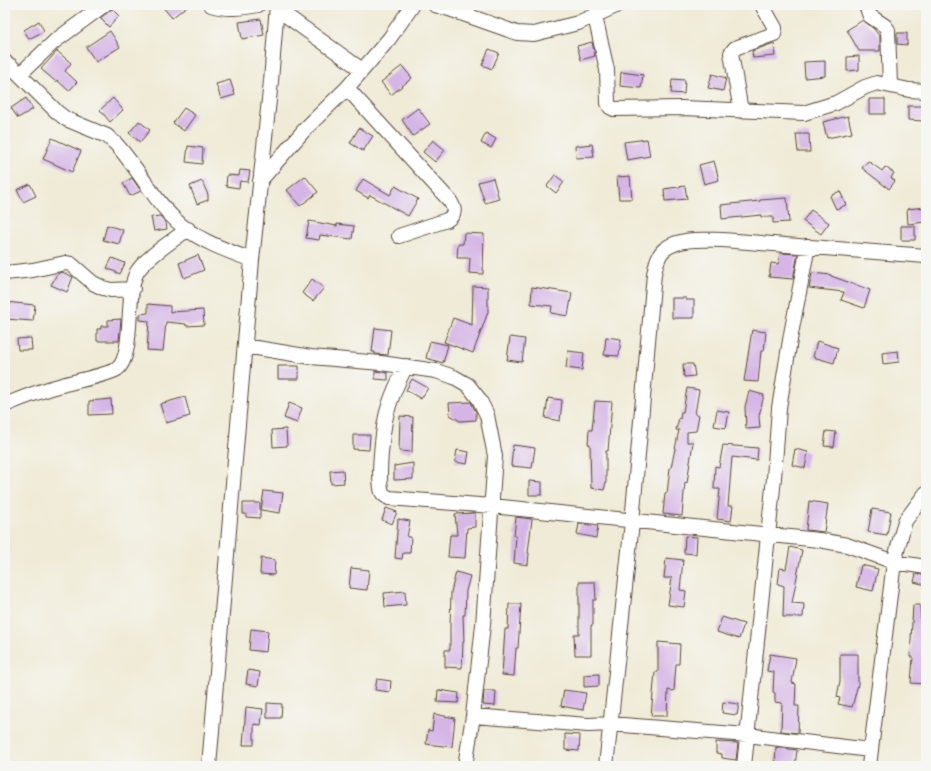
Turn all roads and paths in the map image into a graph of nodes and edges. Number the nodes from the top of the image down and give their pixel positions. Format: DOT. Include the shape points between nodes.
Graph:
graph roads {
  1 [pos="104,5"];
  2 [pos="211,5"];
  3 [pos="258,5"];
  4 [pos="413,5"];
  5 [pos="435,5"];
  6 [pos="618,5"];
  7 [pos="762,5"];
  8 [pos="866,5"];
  9 [pos="277,7"];
  10 [pos="594,16"];
  11 [pos="10,70"];
  12 [pos="362,70"];
  13 [pos="890,85"];
  14 [pos="347,88"];
  15 [pos="926,91"];
  16 [pos="741,110"];
  17 [pos="260,180"];
  18 [pos="188,229"];
  19 [pos="399,236"];
  20 [pos="808,246"];
  21 [pos="926,256"];
  22 [pos="252,260"];
  23 [pos="5,273"];
  24 [pos="133,290"];
  25 [pos="245,346"];
  26 [pos="406,366"];
  27 [pos="5,405"];
  28 [pos="926,493"];
  29 [pos="492,506"];
  30 [pos="632,522"];
  31 [pos="768,536"];
  32 [pos="894,562"];
  33 [pos="926,567"];
  34 [pos="472,716"];
  35 [pos="611,724"];
  36 [pos="747,735"];
  37 [pos="870,750"];
  38 [pos="208,766"];
  39 [pos="465,766"];
  40 [pos="606,766"];
  41 [pos="744,766"];
  42 [pos="869,766"];
  1 -- 11 [label="street"];
  2 -- 3 [label="street" via="223,8"];
  4 -- 12 [label="street" via="389,39"];
  5 -- 10 [label="street" via="517,33 534,34 578,24"];
  6 -- 10 [label="street"];
  7 -- 16 [label="street" via="775,28 774,34 735,48 731,53"];
  8 -- 13 [label="street" via="870,16 888,30"];
  9 -- 12 [label="street"];
  9 -- 17 [label="street"];
  10 -- 16 [label="street" via="607,70 610,107"];
  11 -- 18 [label="street" via="66,119 107,136 116,144 174,218"];
  12 -- 14 [label="street"];
  13 -- 15 [label="street"];
  13 -- 16 [label="street" via="871,84 843,100 804,113"];
  14 -- 17 [label="street" via="306,128"];
  14 -- 19 [label="street" via="454,207 452,217 447,220"];
  17 -- 22 [label="street"];
  18 -- 22 [label="street" via="224,250"];
  18 -- 24 [label="street" via="142,266 136,273"];
  20 -- 21 [label="street"];
  20 -- 30 [label="street" via="697,240 678,243 664,249 657,260 654,274"];
  20 -- 31 [label="street" via="781,390"];
  22 -- 25 [label="street"];
  23 -- 24 [label="street" via="65,263 71,264 93,283 104,288"];
  24 -- 27 [label="street" via="126,352 121,366 112,372 60,385"];
  25 -- 26 [label="street" via="311,357"];
  25 -- 38 [label="street"];
  26 -- 29 [label="street" via="454,377 468,385 479,399 487,415 496,456"];
  26 -- 29 [label="street" via="394,392 383,428 381,474 384,495 394,499"];
  28 -- 32 [label="street" via="905,521"];
  29 -- 30 [label="street"];
  29 -- 34 [label="street" via="483,625"];
  30 -- 31 [label="street"];
  30 -- 35 [label="street"];
  31 -- 32 [label="street" via="847,545"];
  31 -- 36 [label="street"];
  32 -- 33 [label="street"];
  32 -- 37 [label="street"];
  34 -- 35 [label="street" via="588,725"];
  34 -- 39 [label="street"];
  35 -- 36 [label="street"];
  35 -- 40 [label="street"];
  36 -- 37 [label="street"];
  36 -- 41 [label="street"];
  37 -- 42 [label="street"];
}
